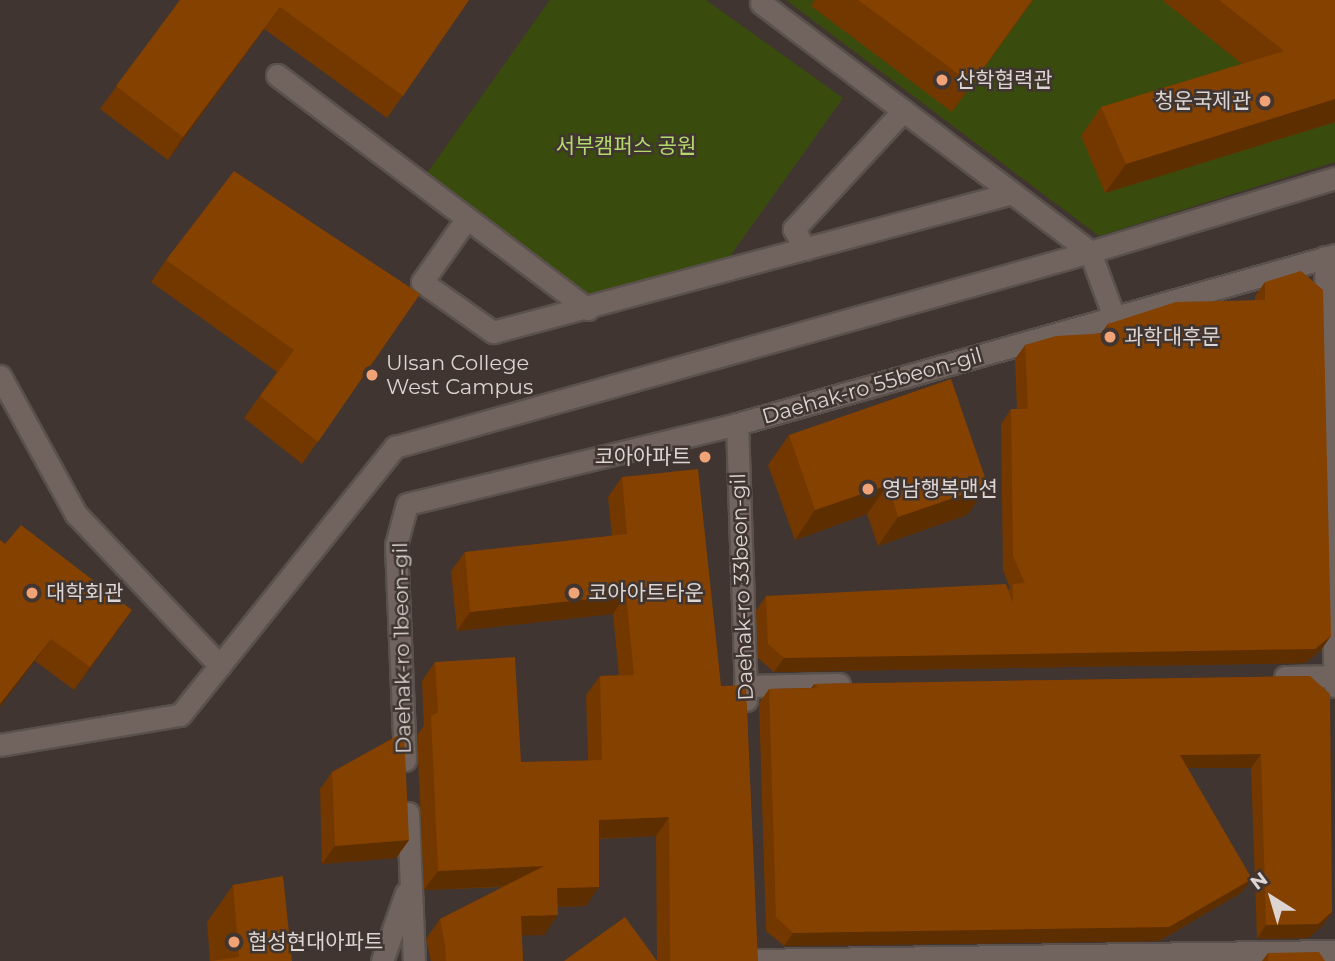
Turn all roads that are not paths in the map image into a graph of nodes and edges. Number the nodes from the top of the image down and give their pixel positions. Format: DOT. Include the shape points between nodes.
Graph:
graph roads {
  1 [pos="760,1"];
  2 [pos="277,75"];
  3 [pos="903,111"];
  4 [pos="1335,178"];
  5 [pos="1012,193"];
  6 [pos="467,218"];
  7 [pos="805,249"];
  8 [pos="1090,252"];
  9 [pos="1330,256"];
  10 [pos="588,309"];
  11 [pos="1114,317"];
  12 [pos="0,376"];
  13 [pos="737,424"];
  14 [pos="1332,426"];
  15 [pos="407,504"];
  16 [pos="220,666"];
  17 [pos="1335,676"];
  18 [pos="1266,677"];
  19 [pos="855,684"];
  20 [pos="745,686"];
  21 [pos="1335,686"];
  22 [pos="747,727"];
  23 [pos="0,745"];
  24 [pos="410,881"];
  25 [pos="753,932"];
  26 [pos="1335,951"];
  27 [pos="754,960"];
  28 [pos="382,961"];
  29 [pos="414,961"];
  1 -- 3 [label="street"];
  2 -- 6 [label="street"];
  3 -- 5 [label="street"];
  3 -- 7 [label="street" via="794,229"];
  4 -- 8 [label="street"];
  5 -- 7 [label="street"];
  5 -- 8 [label="street"];
  6 -- 10 [label="street"];
  6 -- 10 [label="street" via="422,282 494,332"];
  7 -- 10 [label="street"];
  8 -- 11 [label="street"];
  8 -- 16 [label="street" via="395,447"];
  9 -- 11 [label="street, Daehak-ro 55beon-gil"];
  9 -- 14 [label="street"];
  11 -- 13 [label="street, Daehak-ro 55beon-gil"];
  12 -- 16 [label="street" via="76,514"];
  13 -- 15 [label="street, Daehak-ro 55beon-gil"];
  13 -- 20 [label="street, Daehak-ro 33beon-gil"];
  14 -- 17 [label="street"];
  15 -- 24 [label="street, Daehak-ro 1beon-gil" via="396,545"];
  16 -- 23 [label="street" via="180,715"];
  17 -- 18 [label="street"];
  17 -- 21 [label="street"];
  19 -- 20 [label="street"];
  20 -- 22 [label="street, Daehak-ro 33beon-gil"];
  24 -- 28 [label="street"];
  24 -- 29 [label="street, Daehak-ro 1beon-gil"];
  25 -- 27 [label="street"];
  26 -- 27 [label="street"];
}
